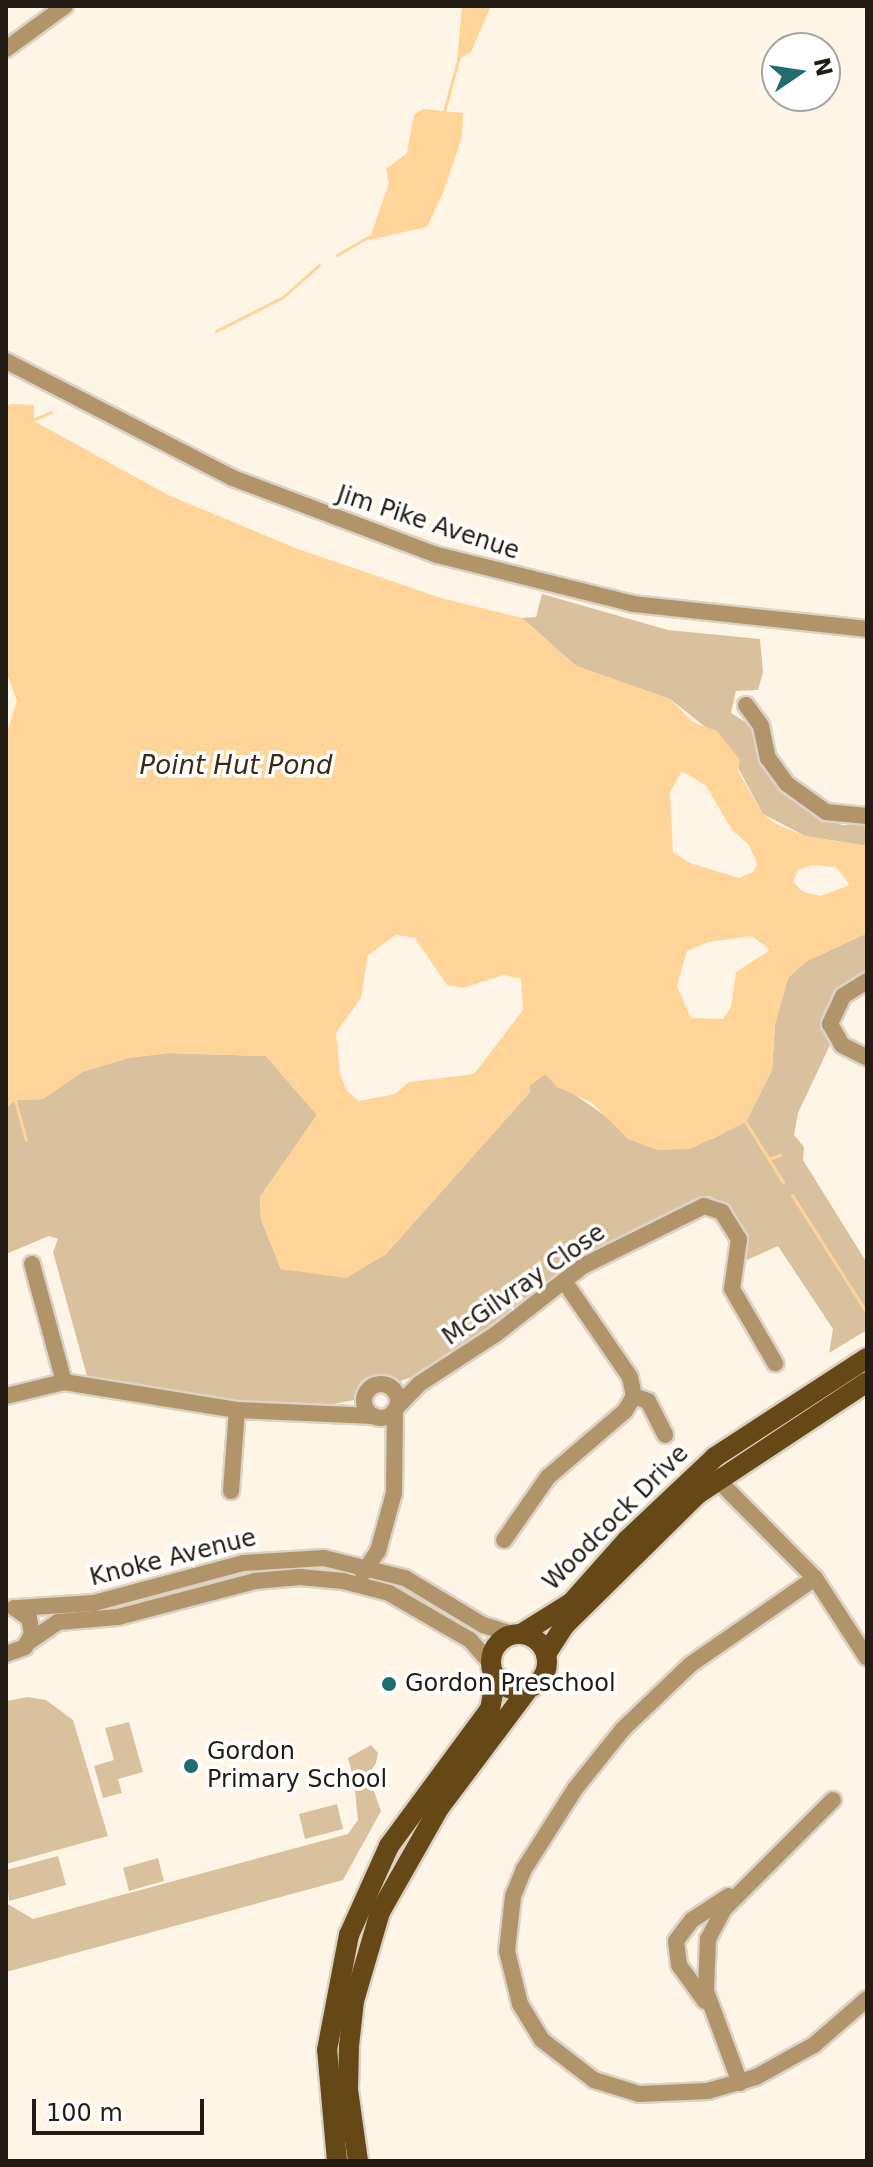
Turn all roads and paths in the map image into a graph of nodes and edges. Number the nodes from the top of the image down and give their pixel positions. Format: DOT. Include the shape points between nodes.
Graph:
graph roads {
  1 [pos="65,6"];
  2 [pos="6,49"];
  3 [pos="6,361"];
  4 [pos="867,629"];
  5 [pos="746,705"];
  6 [pos="867,816"];
  7 [pos="867,981"];
  8 [pos="867,1058"];
  9 [pos="32,1264"];
  10 [pos="564,1281"];
  11 [pos="867,1358"];
  12 [pos="775,1363"];
  13 [pos="64,1382"];
  14 [pos="867,1382"];
  15 [pos="419,1384"];
  16 [pos="389,1386"];
  17 [pos="6,1396"];
  18 [pos="634,1396"];
  19 [pos="365,1398"];
  20 [pos="396,1408"];
  21 [pos="237,1410"];
  22 [pos="336,1413"];
  23 [pos="376,1417"];
  24 [pos="665,1435"];
  25 [pos="394,1444"];
  26 [pos="716,1468"];
  27 [pos="231,1491"];
  28 [pos="504,1540"];
  29 [pos="371,1566"];
  30 [pos="815,1578"];
  31 [pos="348,1582"];
  32 [pos="382,1592"];
  33 [pos="10,1605"];
  34 [pos="518,1634"];
  35 [pos="30,1641"];
  36 [pos="9,1654"];
  37 [pos="546,1654"];
  38 [pos="867,1658"];
  39 [pos="494,1670"];
  40 [pos="529,1688"];
  41 [pos="833,1800"];
  42 [pos="759,1873"];
  43 [pos="867,1999"];
  44 [pos="722,2035"];
  45 [pos="740,2083"];
  46 [pos="337,2161"];
  47 [pos="358,2161"];
  1 -- 2 [label="street"];
  3 -- 4 [label="street, Jim Pike Avenue" via="247,484 437,555 633,604"];
  5 -- 6 [label="street" via="761,726 768,758 787,784 826,812"];
  7 -- 8 [label="street" via="843,996 830,1024 842,1045"];
  9 -- 13 [label="street"];
  10 -- 12 [label="street, McGilvray Close" via="606,1252 694,1209 713,1207 739,1239 732,1279 737,1303"];
  10 -- 15 [label="street, McGilvray Close" via="446,1370"];
  10 -- 18 [label="street" via="630,1377"];
  11 -- 26 [label="main road, Woodcock Drive"];
  13 -- 17 [label="street"];
  13 -- 21 [label="street"];
  14 -- 26 [label="main road, Woodcock Drive"];
  15 -- 16 [label="street, McGilvray Close"];
  15 -- 20 [label="street, McGilvray Close"];
  16 -- 19 [label="street" via="375,1385"];
  16 -- 20 [label="street"];
  18 -- 24 [label="street" via="648,1401"];
  18 -- 28 [label="street" via="625,1411 548,1477"];
  19 -- 22 [label="street"];
  19 -- 23 [label="street"];
  20 -- 23 [label="street, McGilvray Close"];
  20 -- 25 [label="street"];
  21 -- 22 [label="street"];
  21 -- 27 [label="street"];
  22 -- 23 [label="street"];
  23 -- 25 [label="street"];
  25 -- 29 [label="street" via="394,1493"];
  26 -- 30 [label="street" via="763,1513 764,1521"];
  26 -- 34 [label="main road, Woodcock Drive" via="627,1540 572,1602"];
  26 -- 37 [label="main road, Woodcock Drive" via="565,1625"];
  29 -- 31 [label="street"];
  29 -- 32 [label="street"];
  29 -- 33 [label="street, Knoke Avenue" via="324,1558 275,1558 94,1603"];
  29 -- 34 [label="street, Knoke Avenue" via="437,1594 491,1629"];
  30 -- 38 [label="street"];
  30 -- 45 [label="street" via="690,1665 623,1729 535,1848 513,1896 508,1923 507,1951 520,2004 542,2040 572,2068 639,2094 670,2096"];
  31 -- 32 [label="street, Knoke Avenue"];
  31 -- 35 [label="street, Knoke Avenue" via="300,1577 255,1581 118,1617 58,1622"];
  32 -- 39 [label="street, Knoke Avenue" via="470,1640"];
  33 -- 35 [label="street" via="29,1618"];
  34 -- 37 [label="main road" via="537,1640"];
  34 -- 39 [label="main road" via="500,1641"];
  35 -- 36 [label="street, Knoke Avenue"];
  37 -- 40 [label="main road" via="542,1678"];
  39 -- 40 [label="main road" via="507,1687"];
  39 -- 46 [label="main road" via="486,1716 416,1804 381,1860 349,1935 332,2004 327,2096"];
  40 -- 47 [label="main road" via="439,1808 400,1870 365,1956 349,2046 348,2090"];
  41 -- 42 [label="street"];
  42 -- 44 [label="street" via="724,1909 708,1939 705,1980"];
  42 -- 44 [label="street" via="692,1920 676,1941 679,1965"];
  43 -- 45 [label="street" via="801,2054"];
  44 -- 45 [label="street"];
}
